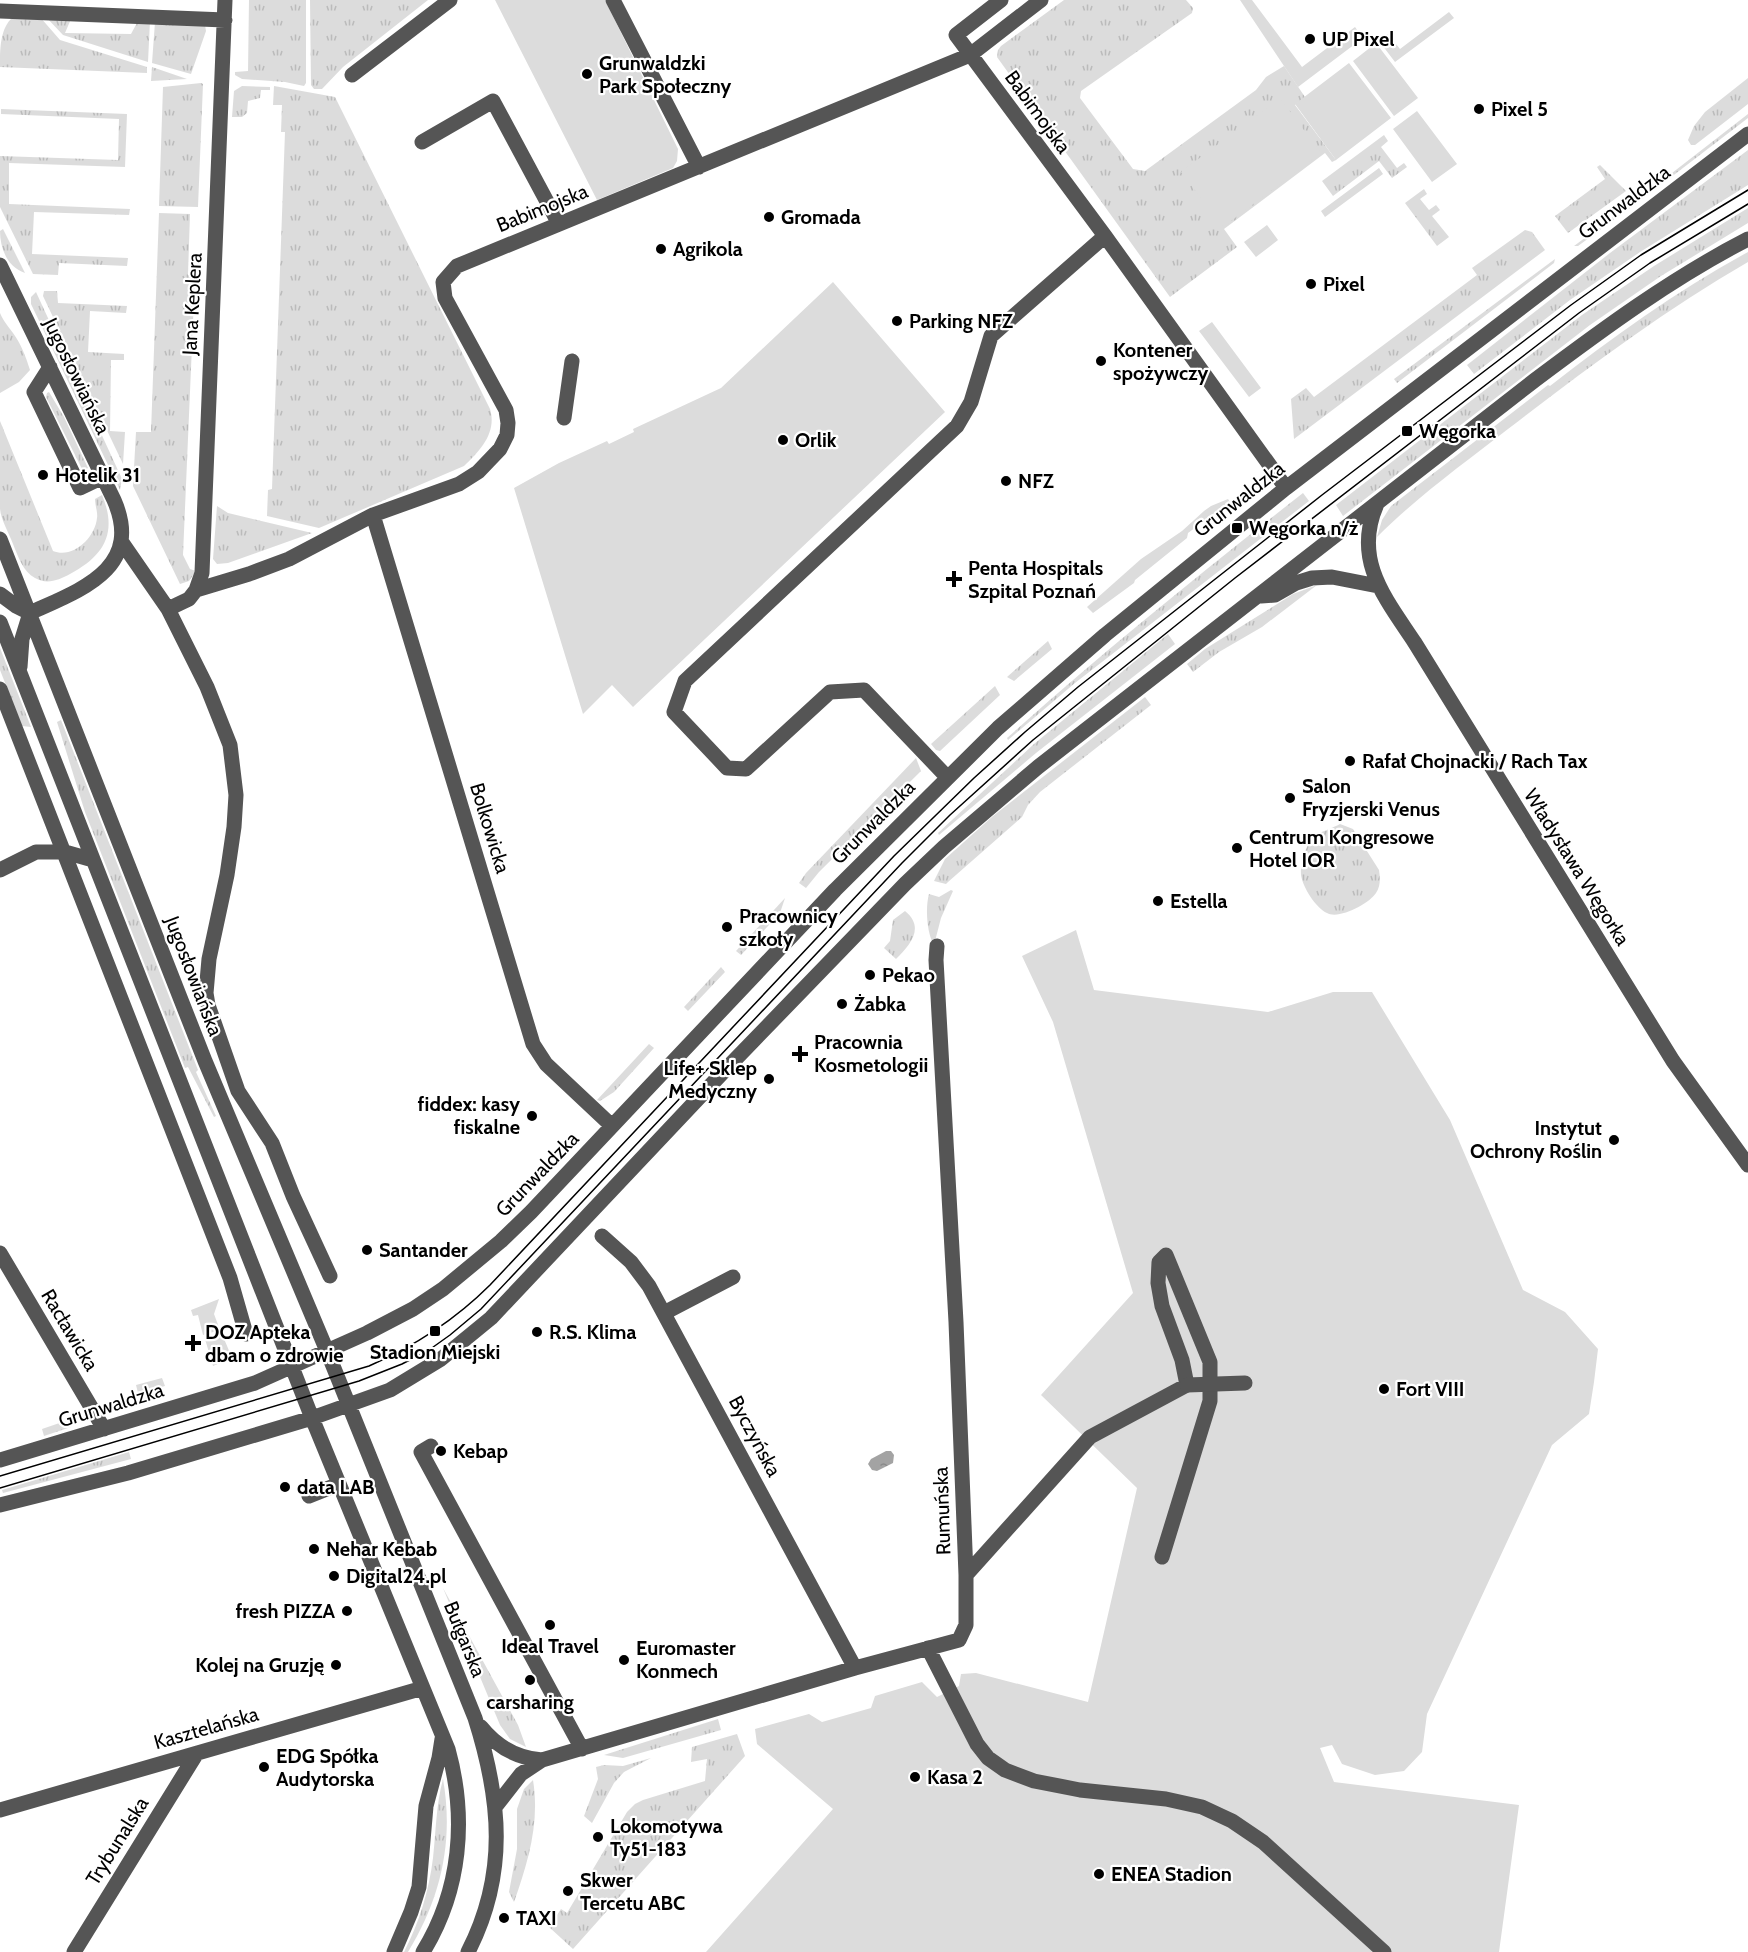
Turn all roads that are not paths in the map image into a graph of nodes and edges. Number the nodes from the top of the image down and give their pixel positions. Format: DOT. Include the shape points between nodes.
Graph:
graph roads {
  1 [pos="225,0"];
  2 [pos="450,0"];
  3 [pos="613,0"];
  4 [pos="1001,0"];
  5 [pos="1041,0"];
  6 [pos="0,11"];
  7 [pos="225,20"];
  8 [pos="970,55"];
  9 [pos="352,75"];
  10 [pos="1748,134"];
  11 [pos="423,142"];
  12 [pos="699,167"];
  13 [pos="559,224"];
  14 [pos="1105,236"];
  15 [pos="1748,238"];
  16 [pos="0,265"];
  17 [pos="572,361"];
  18 [pos="50,367"];
  19 [pos="564,418"];
  20 [pos="103,477"];
  21 [pos="1286,488"];
  22 [pos="1377,504"];
  23 [pos="373,516"];
  24 [pos="0,539"];
  25 [pos="120,541"];
  26 [pos="1378,586"];
  27 [pos="196,590"];
  28 [pos="0,594"];
  29 [pos="1258,596"];
  30 [pos="168,609"];
  31 [pos="30,613"];
  32 [pos="0,622"];
  33 [pos="20,674"];
  34 [pos="0,688"];
  35 [pos="947,777"];
  36 [pos="65,852"];
  37 [pos="93,860"];
  38 [pos="0,870"];
  39 [pos="937,946"];
  40 [pos="612,1126"];
  41 [pos="1748,1165"];
  42 [pos="603,1236"];
  43 [pos="0,1254"];
  44 [pos="330,1276"];
  45 [pos="733,1277"];
  46 [pos="664,1313"];
  47 [pos="246,1334"];
  48 [pos="327,1351"];
  49 [pos="292,1367"];
  50 [pos="1245,1383"];
  51 [pos="1187,1385"];
  52 [pos="349,1405"];
  53 [pos="312,1418"];
  54 [pos="104,1429"];
  55 [pos="426,1449"];
  56 [pos="0,1460"];
  57 [pos="339,1484"];
  58 [pos="309,1496"];
  59 [pos="0,1505"];
  60 [pos="1162,1557"];
  61 [pos="966,1575"];
  62 [pos="928,1648"];
  63 [pos="855,1668"];
  64 [pos="423,1688"];
  65 [pos="475,1718"];
  66 [pos="442,1733"];
  67 [pos="582,1749"];
  68 [pos="197,1753"];
  69 [pos="542,1760"];
  70 [pos="496,1806"];
  71 [pos="0,1810"];
  72 [pos="74,1952"];
  73 [pos="394,1952"];
  74 [pos="423,1952"];
  75 [pos="468,1952"];
  76 [pos="1384,1952"];
  1 -- 7 [label="street, Jana Keplera"];
  2 -- 9 [label="street"];
  3 -- 12 [label="street"];
  4 -- 8 [label="street" via="956,35"];
  5 -- 8 [label="street"];
  6 -- 7 [label="street"];
  7 -- 27 [label="street, Jana Keplera" via="202,573"];
  8 -- 12 [label="street, Babimojska"];
  8 -- 14 [label="street, Babimojska"];
  10 -- 21 [label="street, Grunwaldzka"];
  11 -- 13 [label="street" via="493,101"];
  12 -- 13 [label="street, Babimojska"];
  13 -- 23 [label="street, Babimojska" via="457,266 443,282 446,298 506,410 507,435 500,449 459,484"];
  14 -- 21 [label="street, Babimojska"];
  14 -- 35 [label="street" via="991,336 971,402 957,426 685,681 675,712 727,768 746,769 830,692 864,690"];
  15 -- 22 [label="street" via="1611,323"];
  16 -- 18 [label="street, Jugosłowiańska"];
  17 -- 19 [label="street"];
  18 -- 20 [label="street, Jugosłowiańska"];
  18 -- 20 [label="street" via="34,392 80,488"];
  20 -- 25 [label="street, Jugosłowiańska" via="121,519"];
  21 -- 35 [label="street, Grunwaldzka" via="1105,635"];
  22 -- 26 [label="street, Władysława Węgorka" via="1369,531 1371,568"];
  22 -- 29 [label="street"];
  23 -- 27 [label="street, Babimojska" via="289,559"];
  23 -- 40 [label="street, Bolkowicka" via="533,1044 546,1064"];
  24 -- 31 [label="street, Jugosłowiańska"];
  25 -- 30 [label="street, Jugosłowiańska"];
  25 -- 31 [label="street, Jugosłowiańska" via="112,563 98,579"];
  26 -- 29 [label="street" via="1332,577 1312,578 1275,595"];
  26 -- 41 [label="street, Władysława Węgorka" via="1673,1061"];
  27 -- 30 [label="street, Babimojska" via="189,599"];
  28 -- 31 [label="street"];
  29 -- 52 [label="street" via="1038,767 944,847 734,1060 479,1329 400,1385"];
  30 -- 44 [label="street, Jugosłowiańska" via="211,697 230,745 235,775 234,827 209,959 208,1005 238,1091 272,1143"];
  31 -- 33 [label="street" via="22,639"];
  31 -- 48 [label="street, Jugosłowiańska" via="205,1061"];
  32 -- 33 [label="street"];
  33 -- 37 [label="street"];
  34 -- 36 [label="street"];
  35 -- 40 [label="street, Grunwaldzka"];
  36 -- 37 [label="street"];
  36 -- 38 [label="street" via="36,852"];
  36 -- 47 [label="street" via="230,1278"];
  37 -- 49 [label="street"];
  39 -- 61 [label="street, Rumuńska"];
  40 -- 48 [label="street, Grunwaldzka" via="531,1212 459,1278 413,1309"];
  42 -- 46 [label="street, Byczyńska" via="644,1278"];
  43 -- 54 [label="street, Racławicka"];
  45 -- 46 [label="street"];
  46 -- 63 [label="street, Byczyńska"];
  48 -- 49 [label="street, Grunwaldzka"];
  48 -- 52 [label="street, Bułgarska"];
  49 -- 53 [label="street"];
  49 -- 54 [label="street, Grunwaldzka" via="255,1383"];
  50 -- 51 [label="street, bridge"];
  51 -- 60 [label="street" via="1158,1283 1160,1262 1166,1255 1210,1362 1210,1401"];
  51 -- 61 [label="street" via="1090,1437"];
  52 -- 53 [label="street"];
  52 -- 65 [label="street, Bułgarska"];
  53 -- 57 [label="street"];
  53 -- 59 [label="street" via="128,1473"];
  54 -- 56 [label="street, Grunwaldzka"];
  55 -- 67 [label="street"];
  57 -- 58 [label="street"];
  57 -- 64 [label="street"];
  61 -- 62 [label="street, Rumuńska" via="966,1625 959,1640"];
  62 -- 63 [label="street, Rumuńska"];
  62 -- 76 [label="street" via="978,1744 988,1758 1005,1770 1080,1791 1166,1798 1202,1807 1233,1821 1263,1842"];
  63 -- 67 [label="street, Rumuńska"];
  64 -- 66 [label="street"];
  64 -- 68 [label="street, Kasztelańska"];
  65 -- 69 [label="street, Rumuńska" via="499,1746 522,1757"];
  65 -- 70 [label="street, Bułgarska"];
  66 -- 73 [label="street" via="426,1806 419,1887"];
  66 -- 74 [label="street" via="456,1781 458,1849 448,1898"];
  67 -- 69 [label="street, Rumuńska"];
  68 -- 71 [label="street, Kasztelańska"];
  68 -- 72 [label="street, Trybunalska"];
  69 -- 70 [label="street, Rumuńska" via="521,1774"];
  70 -- 75 [label="street, Bułgarska" via="496,1861 491,1894"];
}
